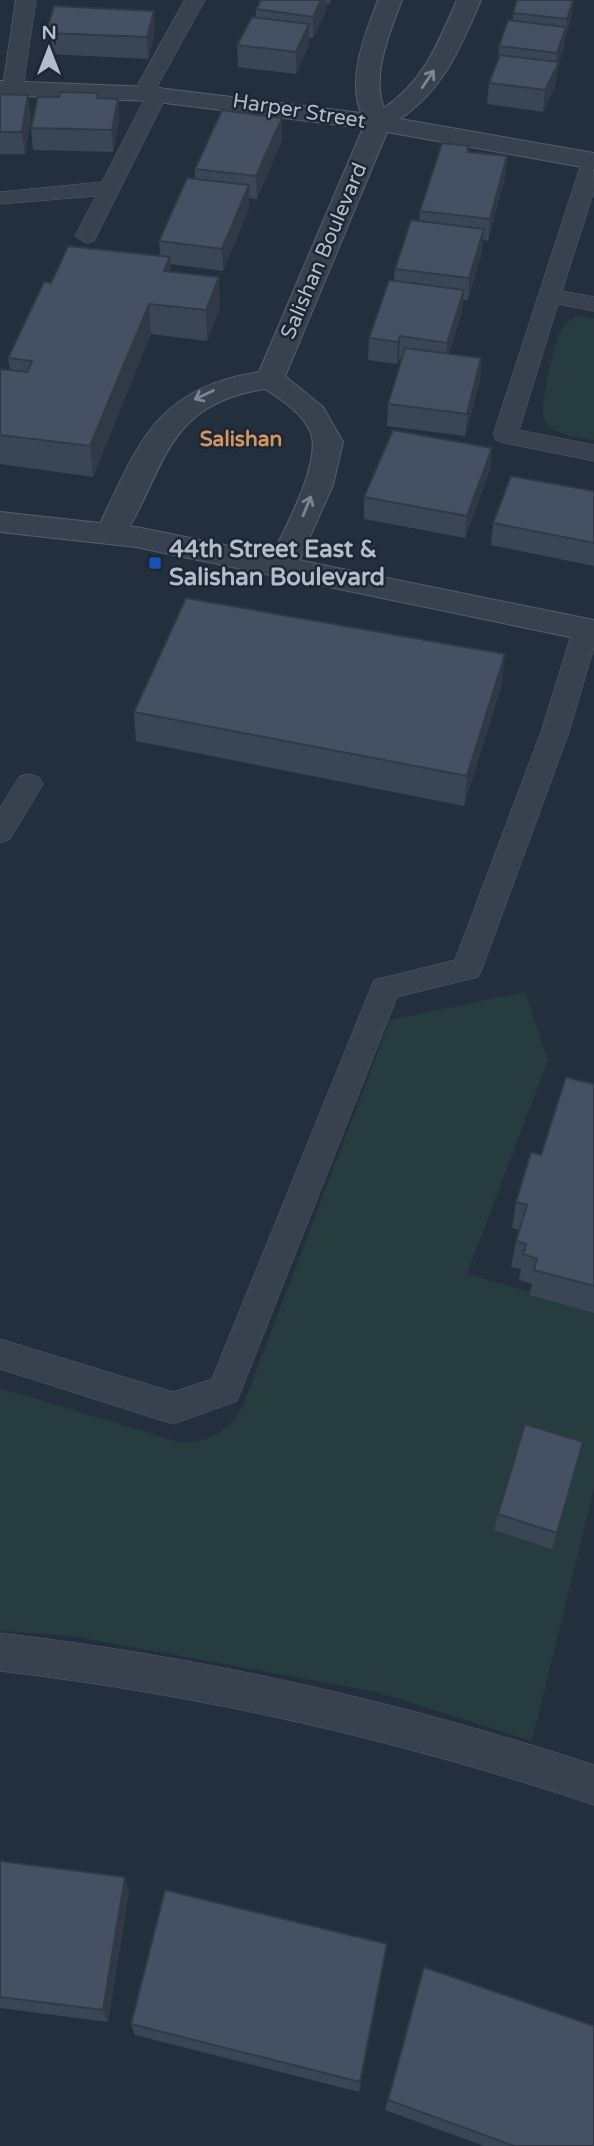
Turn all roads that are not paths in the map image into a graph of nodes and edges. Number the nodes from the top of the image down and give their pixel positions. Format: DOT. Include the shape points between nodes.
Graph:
graph roads {
  1 [pos="26,0"];
  2 [pos="195,0"];
  3 [pos="390,0"];
  4 [pos="469,0"];
  5 [pos="7,88"];
  6 [pos="151,92"];
  7 [pos="378,123"];
  8 [pos="594,161"];
  9 [pos="111,188"];
  10 [pos="0,198"];
  11 [pos="86,236"];
  12 [pos="550,296"];
  13 [pos="594,304"];
  14 [pos="270,379"];
  15 [pos="594,453"];
  16 [pos="0,522"];
  17 [pos="110,534"];
  18 [pos="281,569"];
  19 [pos="590,630"];
  20 [pos="29,784"];
  21 [pos="0,832"];
  22 [pos="0,1354"];
  23 [pos="0,1652"];
  24 [pos="594,1785"];
  1 -- 5 [label="lane"];
  2 -- 6 [label="lane"];
  3 -- 7 [label="street" via="376,36 366,94"];
  7 -- 4 [label="street, one-way" via="415,98 446,52"];
  5 -- 6 [label="street, Harper Street"];
  6 -- 7 [label="street, Harper Street" via="244,101"];
  6 -- 9 [label="lane"];
  7 -- 8 [label="street, Harper Street"];
  7 -- 14 [label="street, Salishan Boulevard"];
  8 -- 12 [label="lane"];
  9 -- 10 [label="lane"];
  9 -- 11 [label="lane"];
  12 -- 13 [label="lane"];
  12 -- 15 [label="lane" via="505,435"];
  14 -- 17 [label="street, one-way" via="222,386 190,402 162,433"];
  18 -- 14 [label="street, one-way" via="329,452 321,424 296,396"];
  16 -- 17 [label="street"];
  17 -- 18 [label="street"];
  18 -- 19 [label="street"];
  19 -- 22 [label="lane" via="467,969 385,988 225,1390 173,1408"];
  20 -- 21 [label="lane"];
  23 -- 24 [label="lane" via="78,1660 305,1702 523,1760"];
}
